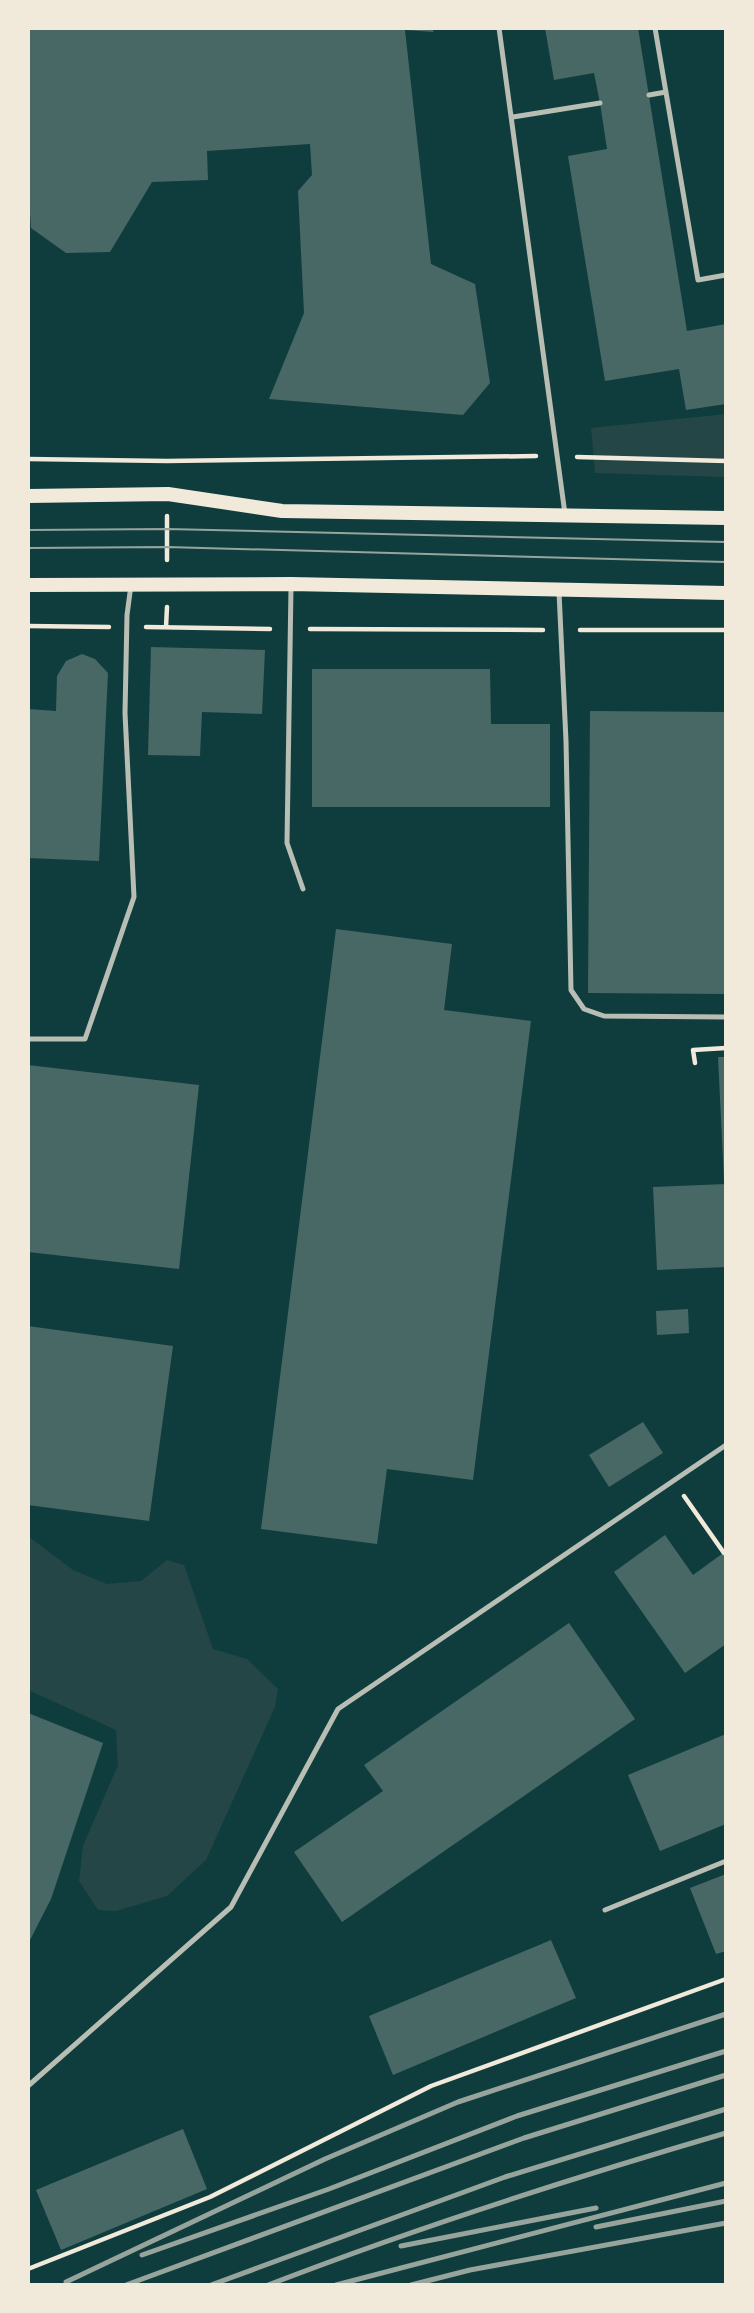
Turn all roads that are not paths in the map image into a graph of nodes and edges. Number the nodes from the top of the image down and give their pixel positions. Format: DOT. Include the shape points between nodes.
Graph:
graph roads {
  1 [pos="499,28"];
  2 [pos="656,28"];
  3 [pos="666,92"];
  4 [pos="649,95"];
  5 [pos="600,103"];
  6 [pos="513,117"];
  7 [pos="726,275"];
  8 [pos="28,496"];
  9 [pos="565,514"];
  10 [pos="726,518"];
  11 [pos="291,584"];
  12 [pos="28,585"];
  13 [pos="131,585"];
  14 [pos="559,589"];
  15 [pos="726,593"];
  16 [pos="303,889"];
  17 [pos="726,1017"];
  18 [pos="28,1040"];
  19 [pos="726,1445"];
  20 [pos="726,1861"];
  21 [pos="605,1910"];
  22 [pos="28,2086"];
  1 -- 6 [label="lane"];
  2 -- 3 [label="lane"];
  3 -- 4 [label="lane"];
  3 -- 7 [label="lane" via="698,280"];
  5 -- 6 [label="lane"];
  6 -- 9 [label="lane"];
  8 -- 9 [label="main road" via="168,494 282,511"];
  9 -- 10 [label="main road"];
  11 -- 13 [label="main road"];
  11 -- 14 [label="main road"];
  11 -- 16 [label="lane" via="287,843"];
  12 -- 13 [label="main road"];
  13 -- 18 [label="lane" via="125,713 134,897 85,1039"];
  14 -- 15 [label="main road"];
  14 -- 17 [label="lane" via="571,990 584,1009 604,1016"];
  19 -- 22 [label="lane" via="338,1709 231,1907"];
  20 -- 21 [label="lane"];
}
